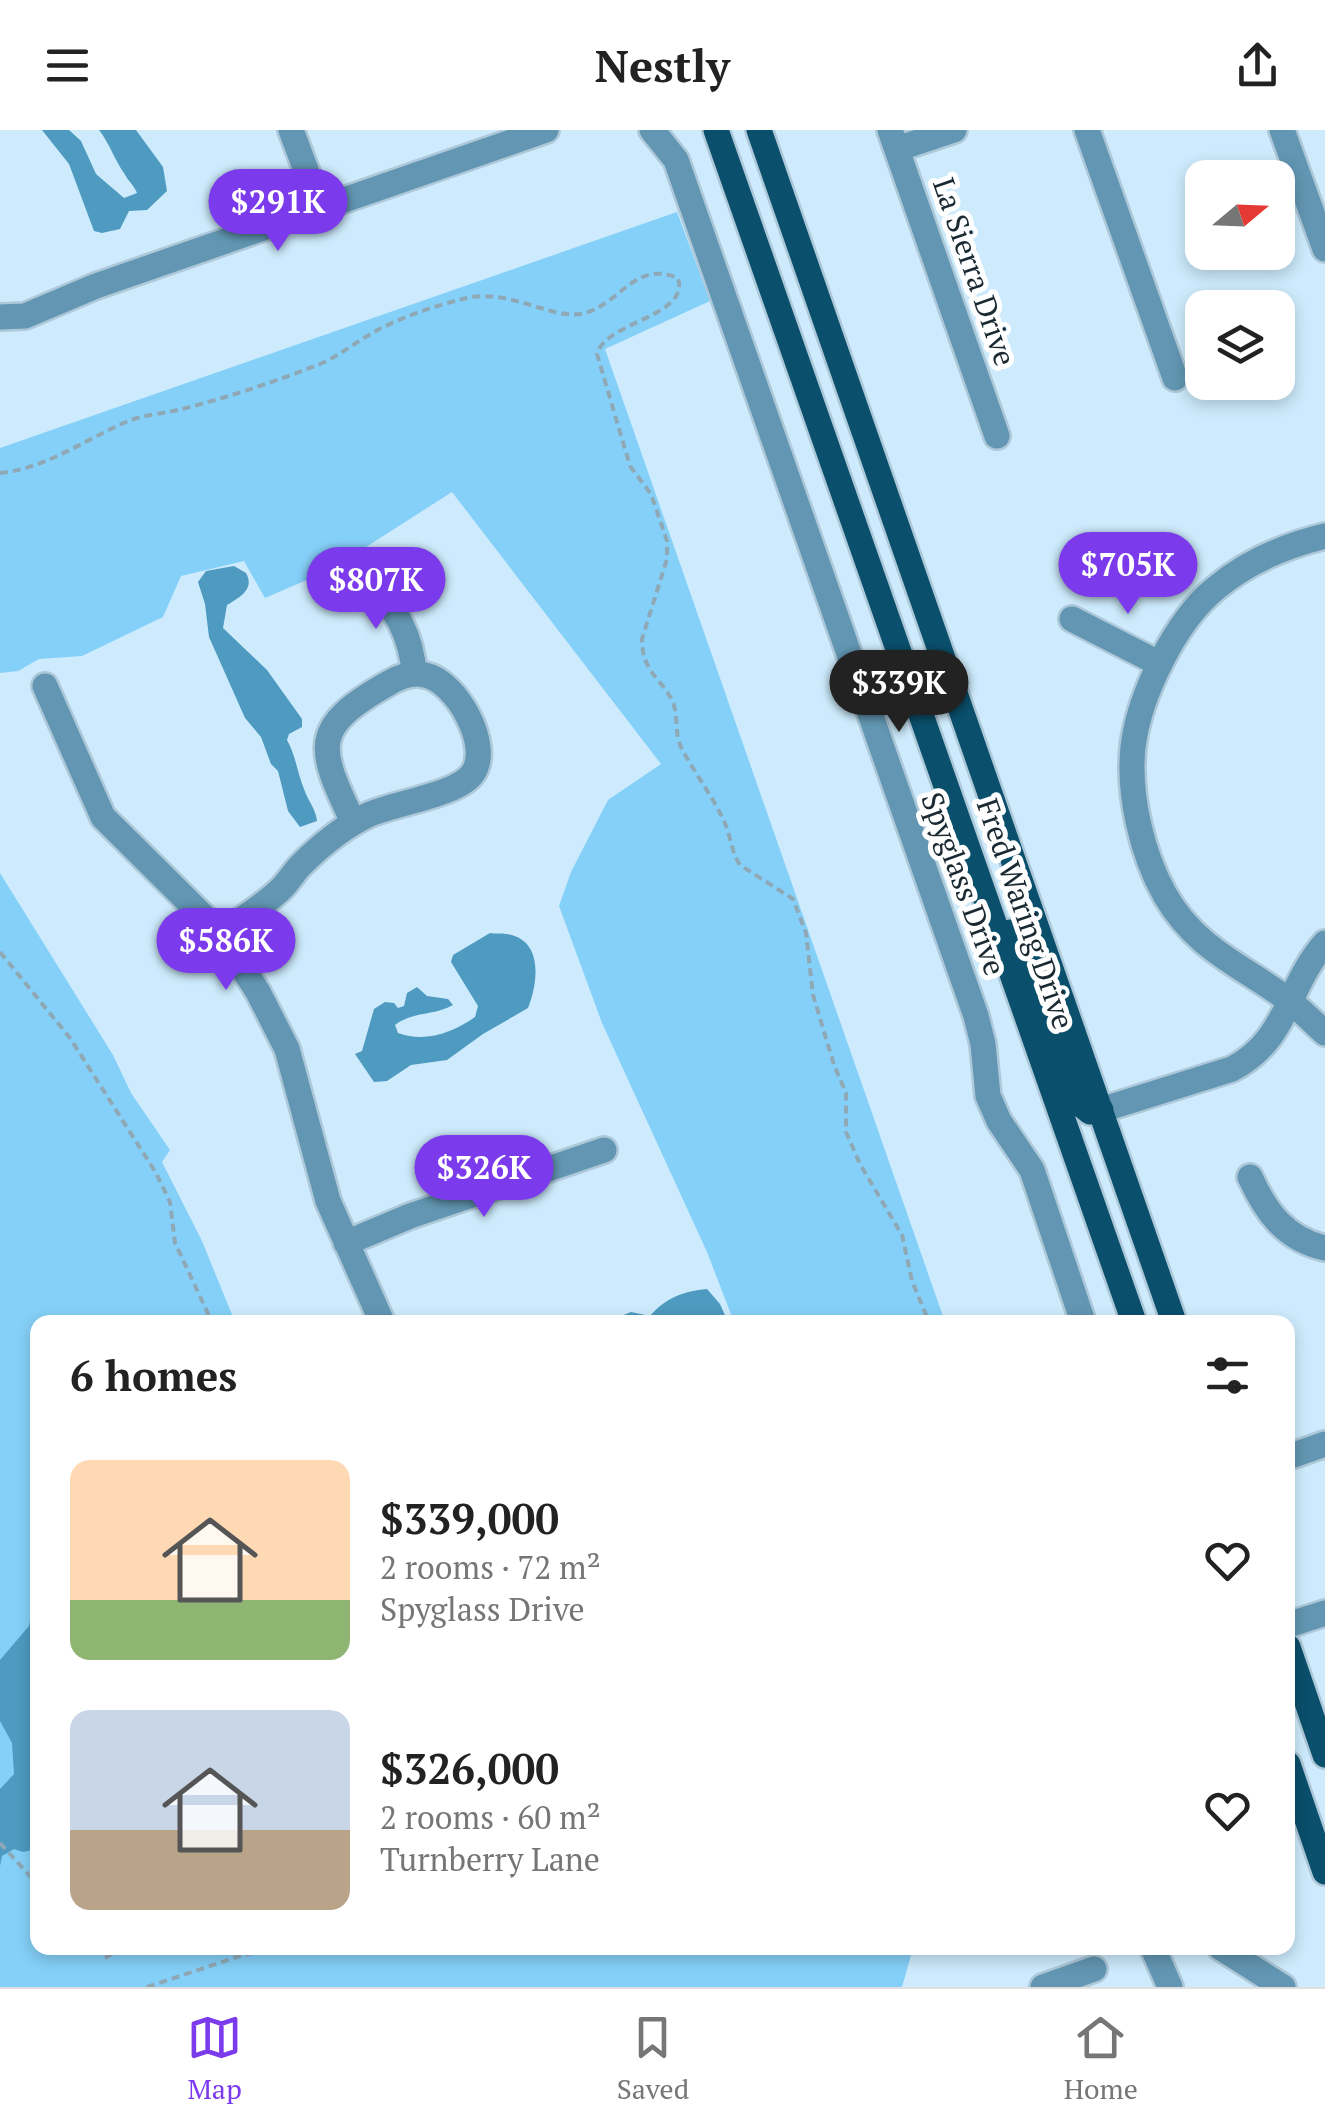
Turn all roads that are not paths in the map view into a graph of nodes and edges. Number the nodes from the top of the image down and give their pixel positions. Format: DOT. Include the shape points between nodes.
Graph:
graph roads {
  1 [pos="291,130"];
  2 [pos="546,130"];
  3 [pos="652,130"];
  4 [pos="716,130"];
  5 [pos="759,130"];
  6 [pos="954,130"];
  7 [pos="1087,130"];
  8 [pos="1282,130"];
  9 [pos="894,140"];
  10 [pos="321,210"];
  11 [pos="1325,249"];
  12 [pos="0,317"];
  13 [pos="1174,378"];
  14 [pos="996,436"];
  15 [pos="1325,536"];
  16 [pos="370,578"];
  17 [pos="1072,619"];
  18 [pos="1160,664"];
  19 [pos="414,674"];
  20 [pos="45,686"];
  21 [pos="353,822"];
  22 [pos="979,880"];
  23 [pos="221,934"];
  24 [pos="1325,943"];
  25 [pos="1291,1002"];
  26 [pos="1325,1034"];
  27 [pos="1101,1110"];
  28 [pos="604,1150"];
  29 [pos="1250,1177"];
  30 [pos="346,1243"];
  31 [pos="1325,1248"];
  32 [pos="379,1315"];
  33 [pos="1080,1315"];
  34 [pos="1132,1315"];
  35 [pos="1172,1315"];
  36 [pos="1325,1444"];
  37 [pos="1295,1455"];
  38 [pos="1325,1613"];
  39 [pos="1295,1623"];
  40 [pos="1295,1667"];
  41 [pos="1325,1755"];
  42 [pos="1295,1784"];
  43 [pos="1325,1872"];
  44 [pos="1156,1955"];
  45 [pos="1239,1955"];
  46 [pos="1094,1969"];
  47 [pos="1043,1987"];
  48 [pos="1170,1987"];
  49 [pos="1283,1987"];
  1 -- 10 [label="street"];
  2 -- 10 [label="street"];
  3 -- 33 [label="street, Spyglass Drive" via="676,160 976,1016 988,1096 1032,1170"];
  4 -- 22 [label="main road, Fred Waring Drive"];
  5 -- 27 [label="main road, Fred Waring Drive"];
  6 -- 9 [label="street"];
  7 -- 13 [label="street"];
  8 -- 11 [label="street"];
  9 -- 14 [label="street, La Sierra Drive"];
  10 -- 12 [label="street" via="26,316"];
  15 -- 18 [label="street" via="1272,552 1214,589"];
  16 -- 19 [label="street" via="404,627"];
  17 -- 18 [label="street"];
  18 -- 25 [label="street" via="1133,747 1142,837 1153,869 1166,897 1216,955"];
  19 -- 21 [label="street" via="380,688 326,737 326,762"];
  19 -- 21 [label="street" via="438,680 473,724 477,765 466,780"];
  20 -- 23 [label="street" via="103,817"];
  21 -- 23 [label="street" via="269,900"];
  22 -- 27 [label="main road" via="1032,971 1080,1104"];
  22 -- 34 [label="main road, Fred Waring Drive"];
  23 -- 30 [label="street" via="287,1049 328,1201"];
  24 -- 25 [label="street" via="1308,962"];
  25 -- 26 [label="street"];
  25 -- 27 [label="street" via="1252,1058"];
  27 -- 35 [label="main road, Fred Waring Drive"];
  28 -- 30 [label="street"];
  29 -- 31 [label="street" via="1272,1219"];
  30 -- 32 [label="street"];
  36 -- 37 [label="street"];
  38 -- 39 [label="street"];
  40 -- 41 [label="main road"];
  42 -- 43 [label="main road"];
  44 -- 48 [label="street"];
  45 -- 49 [label="street"];
  46 -- 47 [label="street"];
}
